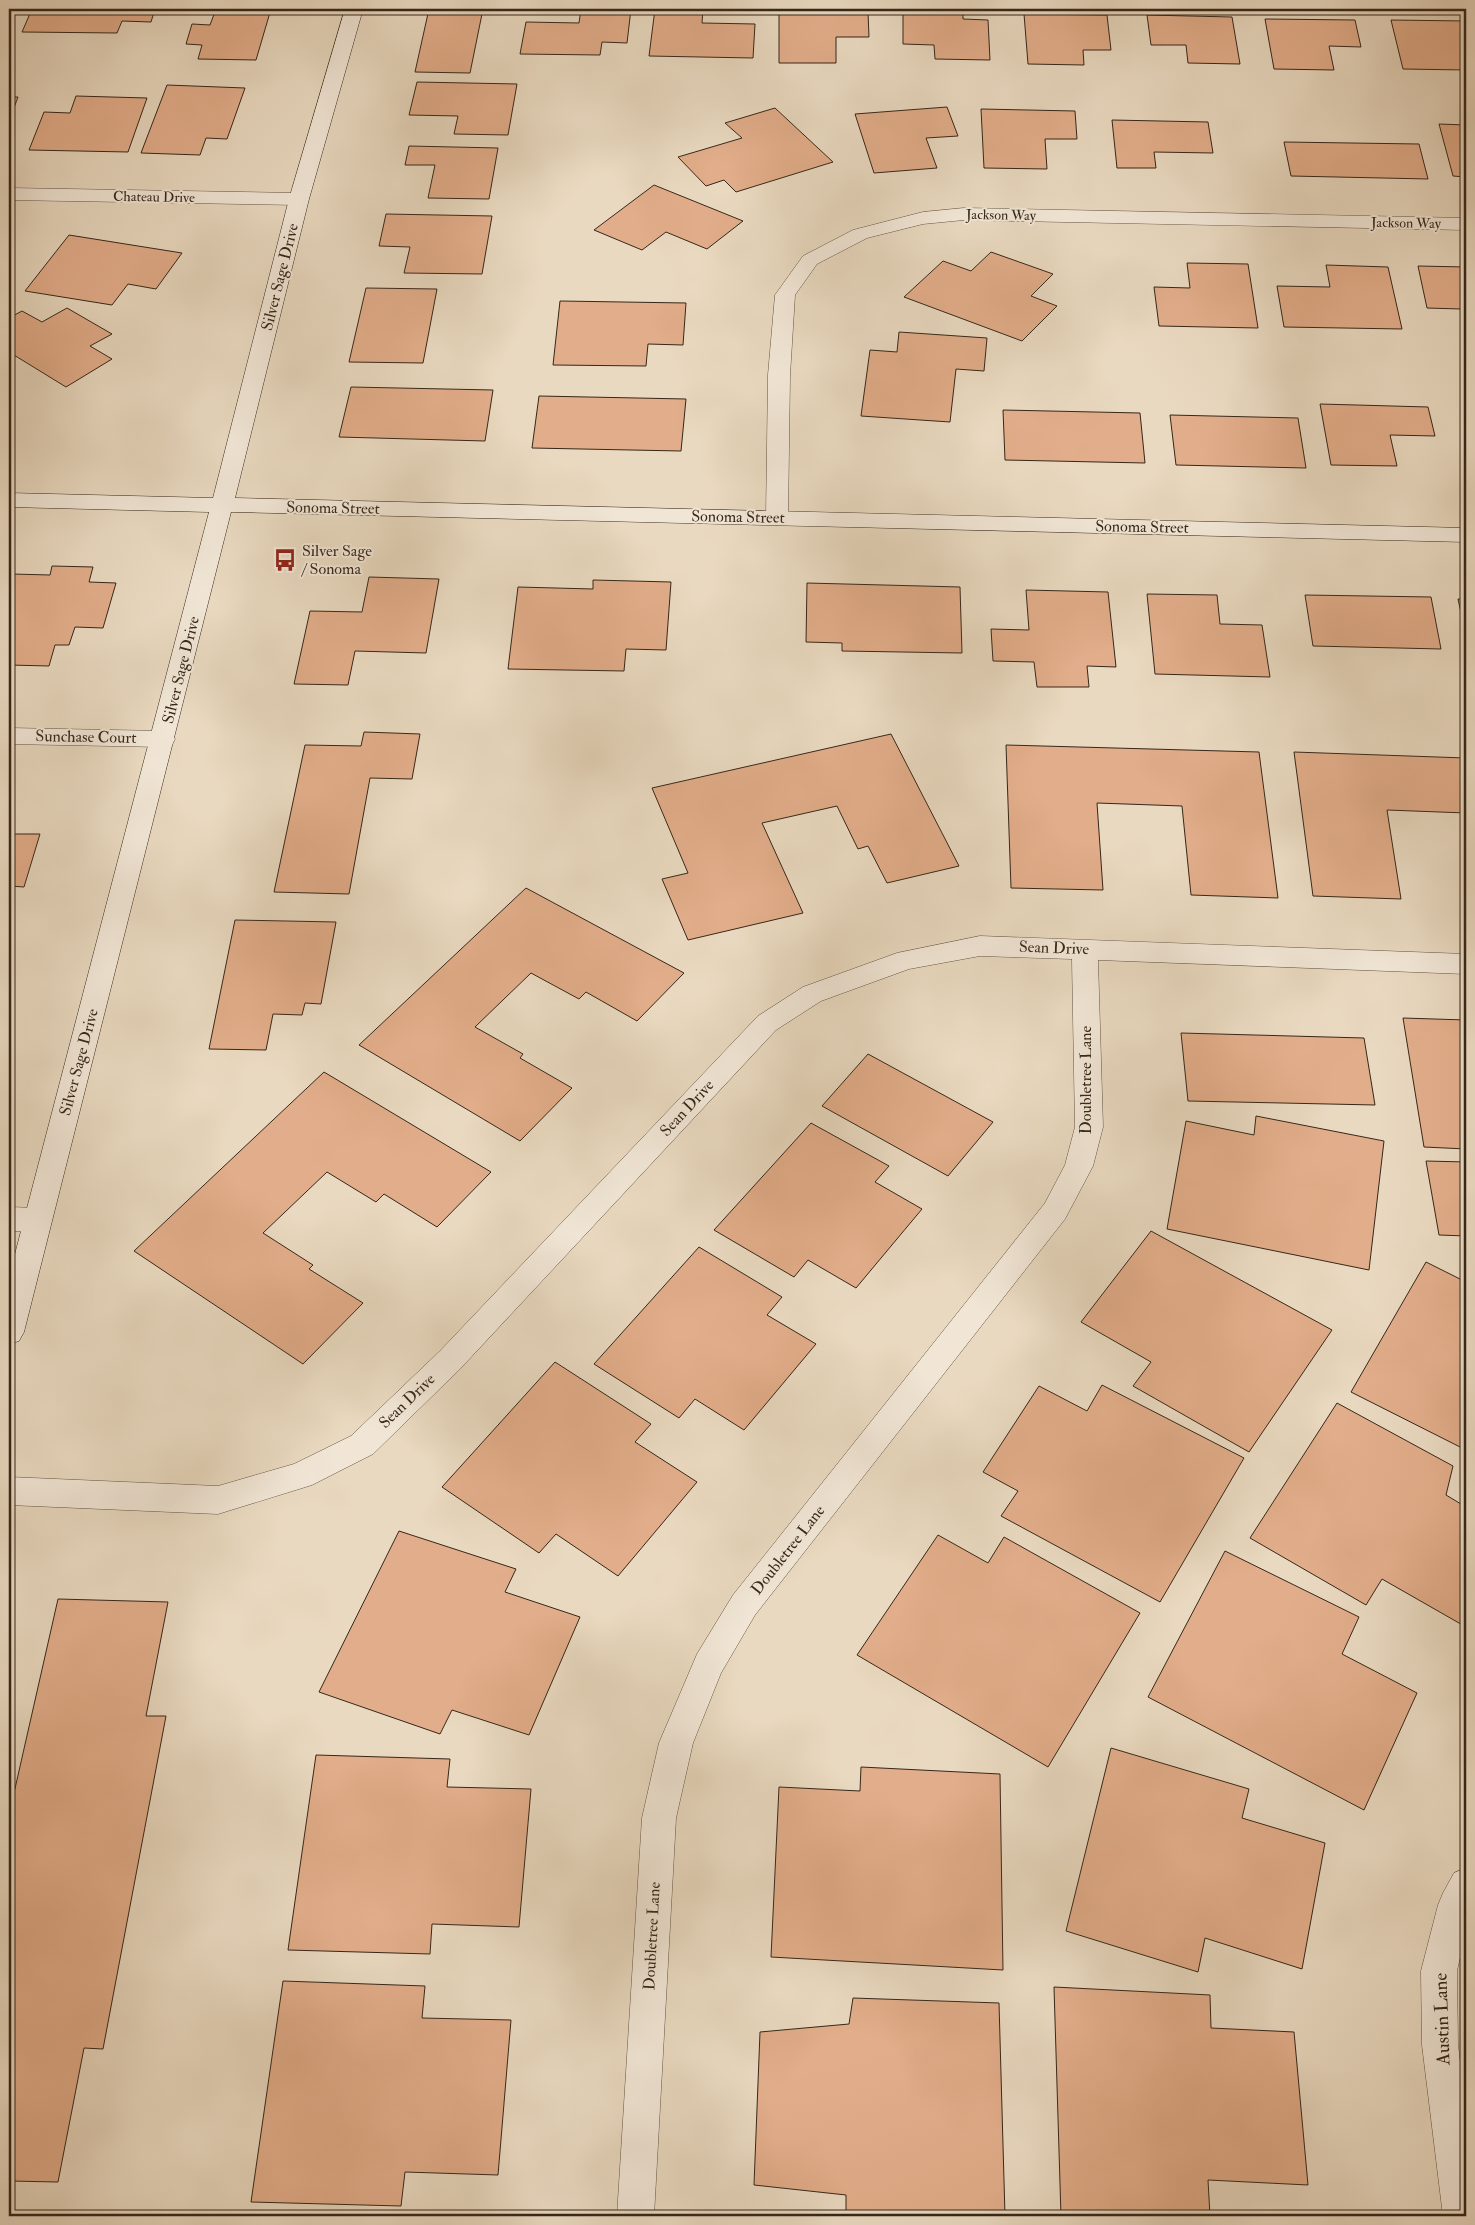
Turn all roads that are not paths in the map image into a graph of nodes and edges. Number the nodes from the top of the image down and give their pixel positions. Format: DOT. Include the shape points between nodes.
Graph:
graph roads {
  1 [pos="354,9"];
  2 [pos="9,194"];
  3 [pos="299,200"];
  4 [pos="1466,224"];
  5 [pos="9,500"];
  6 [pos="222,506"];
  7 [pos="777,518"];
  8 [pos="1466,535"];
  9 [pos="9,736"];
  10 [pos="164,739"];
  11 [pos="1085,949"];
  12 [pos="1466,964"];
  13 [pos="9,1219"];
  14 [pos="37,1220"];
  15 [pos="9,1332"];
  16 [pos="9,1491"];
  17 [pos="1466,1884"];
  18 [pos="635,2216"];
  19 [pos="1461,2216"];
  1 -- 3 [label="street, Silver Sage Drive"];
  2 -- 3 [label="street, Chateau Drive"];
  3 -- 6 [label="street, Silver Sage Drive"];
  4 -- 7 [label="street, Jackson Way" via="964,214 924,218 860,234 810,260 785,295 779,375"];
  5 -- 6 [label="street, Sonoma Street"];
  6 -- 7 [label="street, Sonoma Street"];
  6 -- 10 [label="street, Silver Sage Drive"];
  7 -- 8 [label="street, Sonoma Street"];
  9 -- 10 [label="street, Sunchase Court"];
  10 -- 14 [label="street, Silver Sage Drive"];
  11 -- 12 [label="street, Sean Drive"];
  11 -- 16 [label="street, Sean Drive" via="980,946 906,960 812,994 767,1023 450,1360 362,1445 300,1476 218,1500"];
  11 -- 18 [label="street, Doubletree Lane" via="1089,1127 1079,1166 1055,1211 744,1605 708,1665 676,1743 659,1818"];
  13 -- 14 [label="street"];
  14 -- 15 [label="street, Silver Sage Drive"];
  17 -- 19 [label="street, Austin Lane" via="1455,1905 1439,1971 1440,2045"];
}
